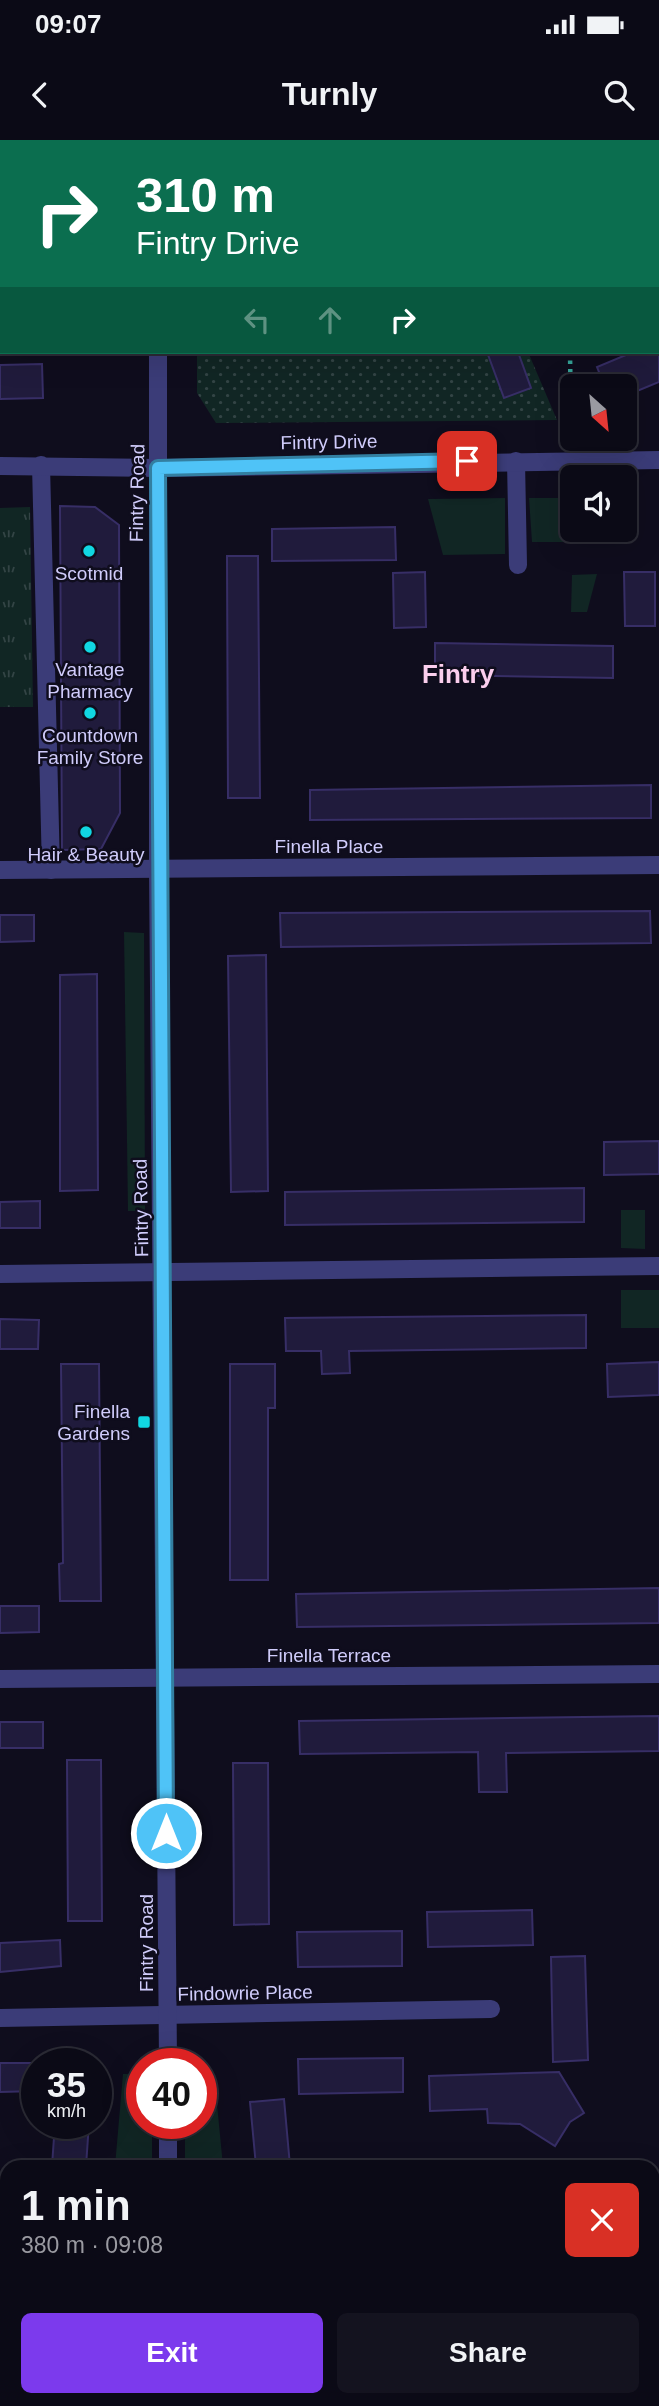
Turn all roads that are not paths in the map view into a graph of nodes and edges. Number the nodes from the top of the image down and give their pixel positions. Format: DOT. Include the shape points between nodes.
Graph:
graph roads {
  1 [pos="158,354"];
  2 [pos="659,460"];
  3 [pos="516,461"];
  4 [pos="41,465"];
  5 [pos="0,466"];
  6 [pos="158,468"];
  7 [pos="518,565"];
  8 [pos="659,865"];
  9 [pos="158,868"];
  10 [pos="0,870"];
  11 [pos="51,870"];
  12 [pos="659,1266"];
  13 [pos="162,1273"];
  14 [pos="0,1274"];
  15 [pos="659,1674"];
  16 [pos="165,1677"];
  17 [pos="0,1679"];
  18 [pos="491,2009"];
  19 [pos="167,2015"];
  20 [pos="0,2018"];
  21 [pos="168,2048"];
  22 [pos="168,2139"];
  23 [pos="168,2160"];
  1 -- 6 [label="street, Fintry Road"];
  2 -- 3 [label="street, Fintry Drive"];
  3 -- 6 [label="street, Fintry Drive"];
  3 -- 7 [label="street"];
  4 -- 5 [label="street, Fintry Drive"];
  4 -- 6 [label="street, Fintry Drive"];
  4 -- 11 [label="street"];
  6 -- 9 [label="street, Fintry Road"];
  8 -- 9 [label="street, Finella Place"];
  9 -- 11 [label="street, Finella Place"];
  9 -- 13 [label="street, Fintry Road"];
  10 -- 11 [label="street, Finella Place"];
  12 -- 13 [label="street"];
  13 -- 14 [label="street"];
  13 -- 16 [label="street, Fintry Road"];
  15 -- 16 [label="street, Finella Terrace"];
  16 -- 17 [label="street, Finella Terrace"];
  16 -- 19 [label="street, Fintry Road"];
  18 -- 19 [label="street, Findowrie Place"];
  19 -- 20 [label="street, Findowrie Place"];
  19 -- 21 [label="street, Fintry Road"];
  22 -- 23 [label="street"];
}
